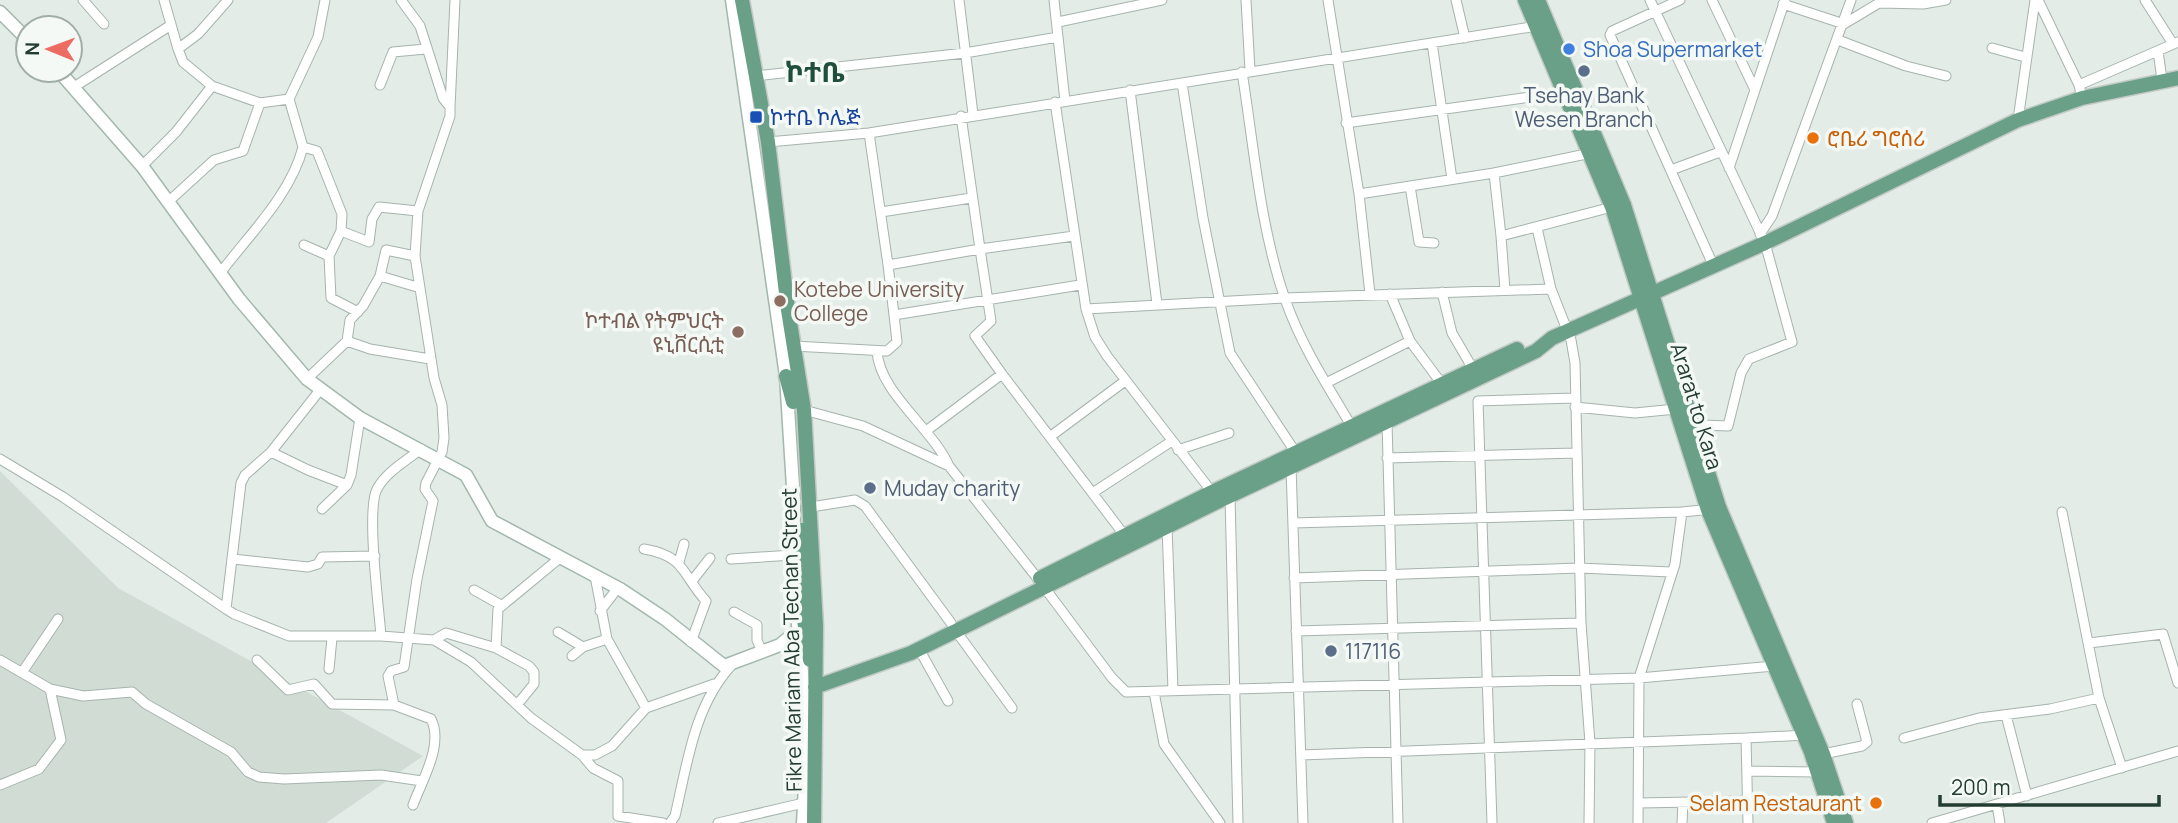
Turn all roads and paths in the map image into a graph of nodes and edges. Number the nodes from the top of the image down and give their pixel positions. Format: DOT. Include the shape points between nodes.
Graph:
graph roads {
  1 [pos="83,0"];
  2 [pos="164,0"];
  3 [pos="228,0"];
  4 [pos="325,0"];
  5 [pos="401,0"];
  6 [pos="455,0"];
  7 [pos="732,0"];
  8 [pos="742,0"];
  9 [pos="959,0"];
  10 [pos="1054,0"];
  11 [pos="1162,0"];
  12 [pos="1246,0"];
  13 [pos="1328,0"];
  14 [pos="1456,0"];
  15 [pos="1525,0"];
  16 [pos="1538,0"];
  17 [pos="1650,0"];
  18 [pos="1680,0"];
  19 [pos="1712,0"];
  20 [pos="1851,0"];
  21 [pos="1947,0"];
  22 [pos="2036,0"];
  23 [pos="2146,0"];
  24 [pos="1882,1"];
  25 [pos="1784,2"];
  26 [pos="1656,10"];
  27 [pos="0,12"];
  28 [pos="1058,22"];
  29 [pos="104,24"];
  30 [pos="1844,24"];
  31 [pos="171,25"];
  32 [pos="14,26"];
  33 [pos="1537,26"];
  34 [pos="1058,37"];
  35 [pos="1465,38"];
  36 [pos="1838,40"];
  37 [pos="1432,43"];
  38 [pos="2176,43"];
  39 [pos="1992,48"];
  40 [pos="178,49"];
  41 [pos="426,49"];
  42 [pos="2158,51"];
  43 [pos="965,53"];
  44 [pos="2025,57"];
  45 [pos="1335,58"];
  46 [pos="1246,71"];
  47 [pos="755,76"];
  48 [pos="1946,76"];
  49 [pos="2178,78"];
  50 [pos="2162,80"];
  51 [pos="1182,83"];
  52 [pos="71,84"];
  53 [pos="380,85"];
  54 [pos="212,86"];
  55 [pos="74,87"];
  56 [pos="1130,90"];
  57 [pos="1755,90"];
  58 [pos="1566,92"];
  59 [pos="2081,92"];
  60 [pos="289,99"];
  61 [pos="1065,101"];
  62 [pos="1055,102"];
  63 [pos="260,103"];
  64 [pos="450,107"];
  65 [pos="1441,110"];
  66 [pos="973,114"];
  67 [pos="961,116"];
  68 [pos="2018,120"];
  69 [pos="1346,123"];
  70 [pos="869,133"];
  71 [pos="768,142"];
  72 [pos="303,147"];
  73 [pos="1720,152"];
  74 [pos="1591,153"];
  75 [pos="142,166"];
  76 [pos="1729,168"];
  77 [pos="1671,170"];
  78 [pos="1494,173"];
  79 [pos="1452,179"];
  80 [pos="1410,186"];
  81 [pos="1359,194"];
  82 [pos="971,198"];
  83 [pos="169,202"];
  84 [pos="1612,207"];
  85 [pos="418,211"];
  86 [pos="881,212"];
  87 [pos="1537,228"];
  88 [pos="341,231"];
  89 [pos="1074,236"];
  90 [pos="1501,236"];
  91 [pos="1763,239"];
  92 [pos="369,242"];
  93 [pos="1434,243"];
  94 [pos="304,245"];
  95 [pos="980,249"];
  96 [pos="386,250"];
  97 [pos="329,256"];
  98 [pos="415,256"];
  99 [pos="888,265"];
  100 [pos="1714,267"];
  101 [pos="220,272"];
  102 [pos="380,276"];
  103 [pos="1080,285"];
  104 [pos="417,287"];
  105 [pos="1551,289"];
  106 [pos="1505,290"];
  107 [pos="1442,292"];
  108 [pos="1390,294"];
  109 [pos="1370,295"];
  110 [pos="986,298"];
  111 [pos="1285,298"];
  112 [pos="1648,298"];
  113 [pos="1220,303"];
  114 [pos="1157,304"];
  115 [pos="1086,309"];
  116 [pos="358,312"];
  117 [pos="894,315"];
  118 [pos="1568,331"];
  119 [pos="347,341"];
  120 [pos="1410,341"];
  121 [pos="793,346"];
  122 [pos="877,351"];
  123 [pos="430,359"];
  124 [pos="1475,373"];
  125 [pos="1002,374"];
  126 [pos="786,376"];
  127 [pos="307,379"];
  128 [pos="1125,381"];
  129 [pos="1326,383"];
  130 [pos="1442,384"];
  131 [pos="320,390"];
  132 [pos="1478,401"];
  133 [pos="1575,403"];
  134 [pos="1676,409"];
  135 [pos="804,410"];
  136 [pos="360,418"];
  137 [pos="1387,422"];
  138 [pos="1703,425"];
  139 [pos="1352,427"];
  140 [pos="926,431"];
  141 [pos="1229,433"];
  142 [pos="1051,436"];
  143 [pos="1172,441"];
  144 [pos="421,449"];
  145 [pos="1178,450"];
  146 [pos="271,452"];
  147 [pos="1576,453"];
  148 [pos="1480,456"];
  149 [pos="438,457"];
  150 [pos="1387,458"];
  151 [pos="0,459"];
  152 [pos="1294,460"];
  153 [pos="949,466"];
  154 [pos="347,485"];
  155 [pos="1094,492"];
  156 [pos="1212,492"];
  157 [pos="1230,496"];
  158 [pos="811,507"];
  159 [pos="322,509"];
  160 [pos="1189,509"];
  161 [pos="1714,509"];
  162 [pos="1682,512"];
  163 [pos="2062,512"];
  164 [pos="1578,513"];
  165 [pos="1482,516"];
  166 [pos="1388,520"];
  167 [pos="1293,523"];
  168 [pos="1167,526"];
  169 [pos="1125,536"];
  170 [pos="684,544"];
  171 [pos="643,549"];
  172 [pos="793,555"];
  173 [pos="375,556"];
  174 [pos="561,557"];
  175 [pos="710,558"];
  176 [pos="233,559"];
  177 [pos="731,559"];
  178 [pos="679,562"];
  179 [pos="1579,568"];
  180 [pos="1484,571"];
  181 [pos="1671,572"];
  182 [pos="1391,574"];
  183 [pos="595,576"];
  184 [pos="1294,578"];
  185 [pos="692,581"];
  186 [pos="1743,582"];
  187 [pos="1041,583"];
  188 [pos="474,590"];
  189 [pos="614,593"];
  190 [pos="501,604"];
  191 [pos="226,609"];
  192 [pos="600,611"];
  193 [pos="734,611"];
  194 [pos="58,619"];
  195 [pos="1581,623"];
  196 [pos="954,627"];
  197 [pos="1487,627"];
  198 [pos="1392,629"];
  199 [pos="797,631"];
  200 [pos="1296,631"];
  201 [pos="558,632"];
  202 [pos="381,636"];
  203 [pos="332,638"];
  204 [pos="607,639"];
  205 [pos="406,640"];
  206 [pos="434,640"];
  207 [pos="691,642"];
  208 [pos="2089,643"];
  209 [pos="780,645"];
  210 [pos="583,647"];
  211 [pos="496,648"];
  212 [pos="799,649"];
  213 [pos="919,649"];
  214 [pos="762,652"];
  215 [pos="572,656"];
  216 [pos="891,659"];
  217 [pos="0,660"];
  218 [pos="257,660"];
  219 [pos="731,666"];
  220 [pos="1774,666"];
  221 [pos="329,669"];
  222 [pos="23,671"];
  223 [pos="1585,678"];
  224 [pos="1639,678"];
  225 [pos="815,681"];
  226 [pos="1488,681"];
  227 [pos="2178,683"];
  228 [pos="714,684"];
  229 [pos="1393,686"];
  230 [pos="50,689"];
  231 [pos="1173,690"];
  232 [pos="1299,690"];
  233 [pos="1236,691"];
  234 [pos="1154,692"];
  235 [pos="2099,698"];
  236 [pos="948,701"];
  237 [pos="1857,704"];
  238 [pos="394,705"];
  239 [pos="517,705"];
  240 [pos="646,708"];
  241 [pos="1012,708"];
  242 [pos="2006,715"];
  243 [pos="1809,735"];
  244 [pos="1746,738"];
  245 [pos="1905,738"];
  246 [pos="1639,741"];
  247 [pos="1590,743"];
  248 [pos="1489,749"];
  249 [pos="1396,751"];
  250 [pos="2178,751"];
  251 [pos="1823,754"];
  252 [pos="582,755"];
  253 [pos="1301,755"];
  254 [pos="2122,768"];
  255 [pos="1747,771"];
  256 [pos="1818,772"];
  257 [pos="422,781"];
  258 [pos="0,785"];
  259 [pos="2027,796"];
  260 [pos="810,801"];
  261 [pos="1748,801"];
  262 [pos="1683,802"];
  263 [pos="1639,803"];
  264 [pos="413,805"];
  265 [pos="1997,805"];
  266 [pos="663,823"];
  267 [pos="670,823"];
  268 [pos="718,823"];
  269 [pos="803,823"];
  270 [pos="814,823"];
  271 [pos="1220,823"];
  272 [pos="1238,823"];
  273 [pos="1303,823"];
  274 [pos="1398,823"];
  275 [pos="1492,823"];
  276 [pos="1589,823"];
  277 [pos="1638,823"];
  278 [pos="1682,823"];
  279 [pos="1748,823"];
  280 [pos="1834,823"];
  281 [pos="1846,823"];
  282 [pos="1932,823"];
  283 [pos="2000,823"];
  1 -- 29 [label="street"];
  2 -- 31 [label="street"];
  3 -- 40 [label="street"];
  4 -- 60 [label="street" via="318,37"];
  5 -- 41 [label="street" via="420,26"];
  6 -- 64 [label="street"];
  7 -- 126 [label="street"];
  8 -- 47 [label="main road, Fikre Mariam Aba Techan Street"];
  9 -- 43 [label="street"];
  10 -- 28 [label="street"];
  11 -- 28 [label="street"];
  12 -- 46 [label="street"];
  13 -- 45 [label="street"];
  14 -- 35 [label="street"];
  15 -- 33 [label="main road, Ararat to Kara"];
  16 -- 112 [label="main road, Ararat to Kara" via="1614,179"];
  17 -- 26 [label="street"];
  18 -- 26 [label="street"];
  19 -- 57 [label="street"];
  20 -- 30 [label="street"];
  21 -- 24 [label="street" via="1923,4"];
  22 -- 44 [label="street"];
  22 -- 59 [label="street"];
  23 -- 38 [label="street"];
  24 -- 30 [label="street"];
  25 -- 30 [label="street"];
  25 -- 57 [label="street"];
  26 -- 73 [label="street"];
  26 -- 77 [label="street" via="1610,35"];
  27 -- 32 [label="street"];
  28 -- 34 [label="street"];
  30 -- 36 [label="street"];
  31 -- 40 [label="street"];
  31 -- 55 [label="street"];
  33 -- 35 [label="street"];
  33 -- 58 [label="main road, Ararat to Kara"];
  34 -- 43 [label="street"];
  34 -- 61 [label="street"];
  35 -- 37 [label="street"];
  36 -- 48 [label="street"];
  36 -- 91 [label="street"];
  37 -- 45 [label="street"];
  37 -- 65 [label="street"];
  38 -- 42 [label="street"];
  39 -- 44 [label="street"];
  40 -- 54 [label="street" via="183,62"];
  41 -- 53 [label="street" via="393,52"];
  41 -- 64 [label="street"];
  42 -- 50 [label="street"];
  42 -- 59 [label="street"];
  43 -- 47 [label="street"];
  43 -- 66 [label="street"];
  44 -- 68 [label="street"];
  45 -- 46 [label="street"];
  45 -- 69 [label="street"];
  46 -- 51 [label="street"];
  46 -- 111 [label="street" via="1273,256"];
  47 -- 71 [label="main road, Fikre Mariam Aba Techan Street"];
  49 -- 50 [label="main road"];
  50 -- 59 [label="main road"];
  51 -- 56 [label="street"];
  51 -- 113 [label="street"];
  52 -- 55 [label="street"];
  54 -- 63 [label="street"];
  54 -- 75 [label="street"];
  55 -- 75 [label="street"];
  56 -- 61 [label="street"];
  56 -- 114 [label="street"];
  57 -- 76 [label="street"];
  58 -- 65 [label="street"];
  58 -- 74 [label="main road, Ararat to Kara"];
  59 -- 68 [label="main road"];
  60 -- 63 [label="street"];
  60 -- 72 [label="street"];
  61 -- 62 [label="street"];
  62 -- 66 [label="street"];
  62 -- 89 [label="street"];
  63 -- 83 [label="street" via="243,151 214,160"];
  64 -- 85 [label="street" via="448,128"];
  65 -- 69 [label="street"];
  65 -- 79 [label="street"];
  66 -- 67 [label="street"];
  67 -- 70 [label="street"];
  67 -- 82 [label="street"];
  68 -- 91 [label="main road"];
  69 -- 81 [label="street"];
  70 -- 71 [label="street"];
  70 -- 86 [label="street"];
  71 -- 121 [label="main road, Fikre Mariam Aba Techan Street"];
  72 -- 88 [label="street" via="317,151 323,160 342,214"];
  72 -- 101 [label="street" via="284,188"];
  73 -- 76 [label="street"];
  73 -- 77 [label="street"];
  74 -- 78 [label="street"];
  74 -- 84 [label="main road, Ararat to Kara"];
  75 -- 83 [label="street"];
  76 -- 91 [label="street"];
  77 -- 100 [label="street"];
  78 -- 79 [label="street"];
  78 -- 90 [label="street"];
  79 -- 80 [label="street"];
  80 -- 81 [label="street"];
  80 -- 93 [label="street" via="1419,242"];
  81 -- 109 [label="street"];
  82 -- 86 [label="street"];
  82 -- 95 [label="street"];
  83 -- 101 [label="street"];
  84 -- 87 [label="street"];
  84 -- 112 [label="main road, Ararat to Kara"];
  85 -- 92 [label="street" via="379,207"];
  85 -- 98 [label="street"];
  86 -- 99 [label="street"];
  87 -- 90 [label="street"];
  87 -- 105 [label="street"];
  88 -- 92 [label="street"];
  88 -- 97 [label="street"];
  89 -- 95 [label="street"];
  89 -- 103 [label="street"];
  90 -- 106 [label="street"];
  91 -- 100 [label="main road"];
  91 -- 138 [label="street" via="1792,342 1749,359 1728,426"];
  92 -- 96 [label="street"];
  94 -- 97 [label="street"];
  95 -- 99 [label="street"];
  95 -- 110 [label="street"];
  96 -- 98 [label="street"];
  96 -- 102 [label="street"];
  97 -- 116 [label="street" via="331,298"];
  98 -- 104 [label="street"];
  99 -- 117 [label="street"];
  100 -- 112 [label="main road"];
  101 -- 127 [label="street"];
  102 -- 104 [label="street"];
  102 -- 116 [label="street"];
  103 -- 110 [label="street"];
  103 -- 115 [label="street"];
  104 -- 123 [label="street"];
  105 -- 106 [label="street"];
  105 -- 118 [label="street"];
  106 -- 107 [label="street"];
  107 -- 108 [label="street"];
  107 -- 124 [label="street" via="1452,333"];
  108 -- 109 [label="street"];
  108 -- 120 [label="street"];
  109 -- 111 [label="street"];
  110 -- 117 [label="street"];
  110 -- 125 [label="street" via="990,324 975,336"];
  111 -- 113 [label="street"];
  111 -- 129 [label="street"];
  112 -- 118 [label="main road"];
  112 -- 134 [label="main road, Ararat to Kara"];
  112 -- 161 [label="main road, Ararat to Kara"];
  113 -- 114 [label="street"];
  113 -- 152 [label="street" via="1230,353"];
  114 -- 115 [label="street"];
  115 -- 128 [label="street" via="1095,337"];
  116 -- 119 [label="street" via="350,320"];
  117 -- 122 [label="street" via="897,342 894,348"];
  118 -- 124 [label="main road" via="1536,351"];
  118 -- 133 [label="street"];
  119 -- 123 [label="street"];
  119 -- 127 [label="street"];
  120 -- 129 [label="street"];
  120 -- 130 [label="street"];
  121 -- 122 [label="street"];
  121 -- 135 [label="main road, Fikre Mariam Aba Techan Street"];
  122 -- 140 [label="street" via="884,376"];
  123 -- 149 [label="street" via="442,405 444,445"];
  124 -- 130 [label="main road"];
  124 -- 132 [label="street"];
  124 -- 137 [label="main road"];
  125 -- 140 [label="street"];
  125 -- 142 [label="street"];
  126 -- 172 [label="street"];
  126 -- 225 [label="main road" via="795,410 803,613"];
  127 -- 131 [label="street"];
  128 -- 142 [label="street"];
  128 -- 143 [label="street"];
  129 -- 139 [label="street"];
  130 -- 139 [label="main road"];
  131 -- 136 [label="street"];
  131 -- 146 [label="street"];
  132 -- 133 [label="street"];
  132 -- 148 [label="street"];
  133 -- 134 [label="street" via="1635,413"];
  133 -- 147 [label="street"];
  134 -- 161 [label="main road, Ararat to Kara"];
  135 -- 153 [label="street" via="863,426"];
  135 -- 158 [label="main road, Fikre Mariam Aba Techan Street"];
  136 -- 144 [label="street"];
  136 -- 154 [label="street"];
  137 -- 150 [label="street"];
  137 -- 152 [label="main road"];
  139 -- 152 [label="main road"];
  140 -- 153 [label="street"];
  141 -- 145 [label="street"];
  142 -- 155 [label="street"];
  143 -- 145 [label="street"];
  143 -- 155 [label="street"];
  144 -- 149 [label="street"];
  144 -- 173 [label="street" via="377,489"];
  145 -- 156 [label="street"];
  146 -- 154 [label="street"];
  146 -- 176 [label="street" via="241,483"];
  147 -- 148 [label="street"];
  147 -- 164 [label="street"];
  148 -- 150 [label="street"];
  148 -- 165 [label="street"];
  149 -- 174 [label="street" via="466,475 492,521"];
  149 -- 205 [label="street" via="426,483 433,501"];
  150 -- 166 [label="street"];
  151 -- 191 [label="street"];
  152 -- 156 [label="main road"];
  152 -- 157 [label="main road"];
  152 -- 167 [label="street"];
  153 -- 187 [label="street"];
  154 -- 159 [label="street"];
  155 -- 169 [label="street"];
  156 -- 160 [label="main road"];
  157 -- 160 [label="main road"];
  157 -- 233 [label="street"];
  158 -- 196 [label="street" via="855,500 864,506"];
  158 -- 225 [label="main road, Fikre Mariam Aba Techan Street"];
  160 -- 168 [label="main road"];
  160 -- 169 [label="main road"];
  161 -- 162 [label="street"];
  161 -- 186 [label="main road, Ararat to Kara"];
  162 -- 164 [label="street"];
  162 -- 181 [label="street"];
  163 -- 208 [label="street"];
  164 -- 165 [label="street"];
  164 -- 179 [label="street"];
  165 -- 166 [label="street"];
  165 -- 180 [label="street"];
  166 -- 167 [label="street"];
  166 -- 182 [label="street"];
  167 -- 184 [label="street"];
  168 -- 187 [label="main road"];
  168 -- 231 [label="street"];
  169 -- 187 [label="main road"];
  170 -- 178 [label="street"];
  171 -- 178 [label="street"];
  172 -- 177 [label="street"];
  172 -- 199 [label="street"];
  173 -- 176 [label="street" via="322,556 318,564 309,567"];
  173 -- 202 [label="street"];
  174 -- 183 [label="street"];
  174 -- 190 [label="street"];
  175 -- 185 [label="street"];
  176 -- 191 [label="street"];
  178 -- 185 [label="street"];
  179 -- 180 [label="street"];
  179 -- 181 [label="street"];
  179 -- 195 [label="street"];
  180 -- 182 [label="street"];
  180 -- 197 [label="street"];
  181 -- 224 [label="street"];
  182 -- 184 [label="street"];
  182 -- 198 [label="street"];
  183 -- 192 [label="street"];
  183 -- 207 [label="street" via="650,608"];
  184 -- 200 [label="street"];
  185 -- 207 [label="street" via="706,601"];
  186 -- 220 [label="main road, Ararat to Kara"];
  186 -- 243 [label="main road, Ararat to Kara"];
  187 -- 196 [label="main road"];
  187 -- 234 [label="street" via="1119,686 1126,692"];
  188 -- 190 [label="street"];
  189 -- 192 [label="street"];
  190 -- 211 [label="street"];
  191 -- 203 [label="street" via="289,636"];
  192 -- 204 [label="street"];
  193 -- 214 [label="street" via="757,625"];
  194 -- 222 [label="street"];
  195 -- 197 [label="street"];
  195 -- 223 [label="street"];
  196 -- 213 [label="main road"];
  196 -- 216 [label="main road" via="908,646"];
  196 -- 241 [label="street"];
  197 -- 198 [label="street"];
  197 -- 226 [label="street"];
  198 -- 200 [label="street"];
  198 -- 229 [label="street"];
  199 -- 209 [label="street"];
  199 -- 212 [label="street"];
  200 -- 232 [label="street"];
  201 -- 210 [label="street"];
  202 -- 203 [label="street"];
  202 -- 205 [label="street"];
  203 -- 221 [label="street"];
  204 -- 210 [label="street"];
  204 -- 240 [label="street"];
  205 -- 206 [label="street"];
  205 -- 238 [label="street" via="404,667 388,676"];
  206 -- 211 [label="street" via="446,633"];
  206 -- 239 [label="street" via="477,666"];
  207 -- 219 [label="street" via="717,663"];
  208 -- 227 [label="street" via="2163,634"];
  208 -- 235 [label="street"];
  209 -- 212 [label="street"];
  209 -- 214 [label="street"];
  210 -- 215 [label="street"];
  211 -- 239 [label="street" via="534,672 534,684"];
  212 -- 260 [label="street"];
  213 -- 216 [label="main road"];
  213 -- 236 [label="street"];
  214 -- 219 [label="street"];
  216 -- 225 [label="main road"];
  217 -- 222 [label="street"];
  218 -- 238 [label="street" via="283,688 314,684 331,704"];
  219 -- 228 [label="street"];
  220 -- 224 [label="street"];
  220 -- 243 [label="main road, Ararat to Kara"];
  222 -- 230 [label="street"];
  223 -- 224 [label="street"];
  223 -- 226 [label="street"];
  223 -- 247 [label="street"];
  224 -- 246 [label="street"];
  225 -- 260 [label="main road, Fikre Mariam Aba Techan Street"];
  226 -- 229 [label="street"];
  226 -- 248 [label="street"];
  228 -- 240 [label="street"];
  228 -- 267 [label="street" via="688,753"];
  229 -- 232 [label="street"];
  229 -- 249 [label="street"];
  230 -- 257 [label="street" via="83,696 132,692 231,752 258,777 381,775"];
  230 -- 258 [label="street" via="61,733 58,748 39,769"];
  231 -- 233 [label="street"];
  231 -- 234 [label="street"];
  232 -- 233 [label="street"];
  232 -- 253 [label="street"];
  233 -- 272 [label="street"];
  234 -- 271 [label="street" via="1164,744"];
  235 -- 242 [label="street"];
  235 -- 254 [label="street"];
  237 -- 251 [label="street" via="1867,742"];
  238 -- 257 [label="street" via="426,716 434,725 433,752"];
  239 -- 252 [label="street"];
  240 -- 252 [label="street" via="612,746"];
  242 -- 245 [label="street"];
  242 -- 259 [label="street"];
  243 -- 244 [label="street"];
  243 -- 251 [label="main road, Ararat to Kara"];
  243 -- 256 [label="main road, Ararat to Kara"];
  244 -- 246 [label="street"];
  244 -- 255 [label="street"];
  246 -- 247 [label="street"];
  246 -- 263 [label="street"];
  247 -- 248 [label="street"];
  247 -- 276 [label="street"];
  248 -- 249 [label="street"];
  248 -- 275 [label="street"];
  249 -- 253 [label="street"];
  249 -- 274 [label="street"];
  250 -- 254 [label="street"];
  251 -- 281 [label="main road, Ararat to Kara"];
  252 -- 266 [label="street" via="593,768 618,781 618,816"];
  253 -- 273 [label="street"];
  254 -- 259 [label="street"];
  255 -- 256 [label="street"];
  255 -- 261 [label="street"];
  256 -- 280 [label="main road, Ararat to Kara"];
  257 -- 264 [label="street"];
  259 -- 265 [label="street"];
  260 -- 268 [label="street"];
  260 -- 269 [label="street"];
  260 -- 270 [label="main road, Fikre Mariam Aba Techan Street"];
  261 -- 262 [label="street"];
  261 -- 279 [label="street"];
  262 -- 263 [label="street"];
  262 -- 278 [label="street"];
  263 -- 277 [label="street"];
  265 -- 282 [label="street"];
  265 -- 283 [label="street"];
}
